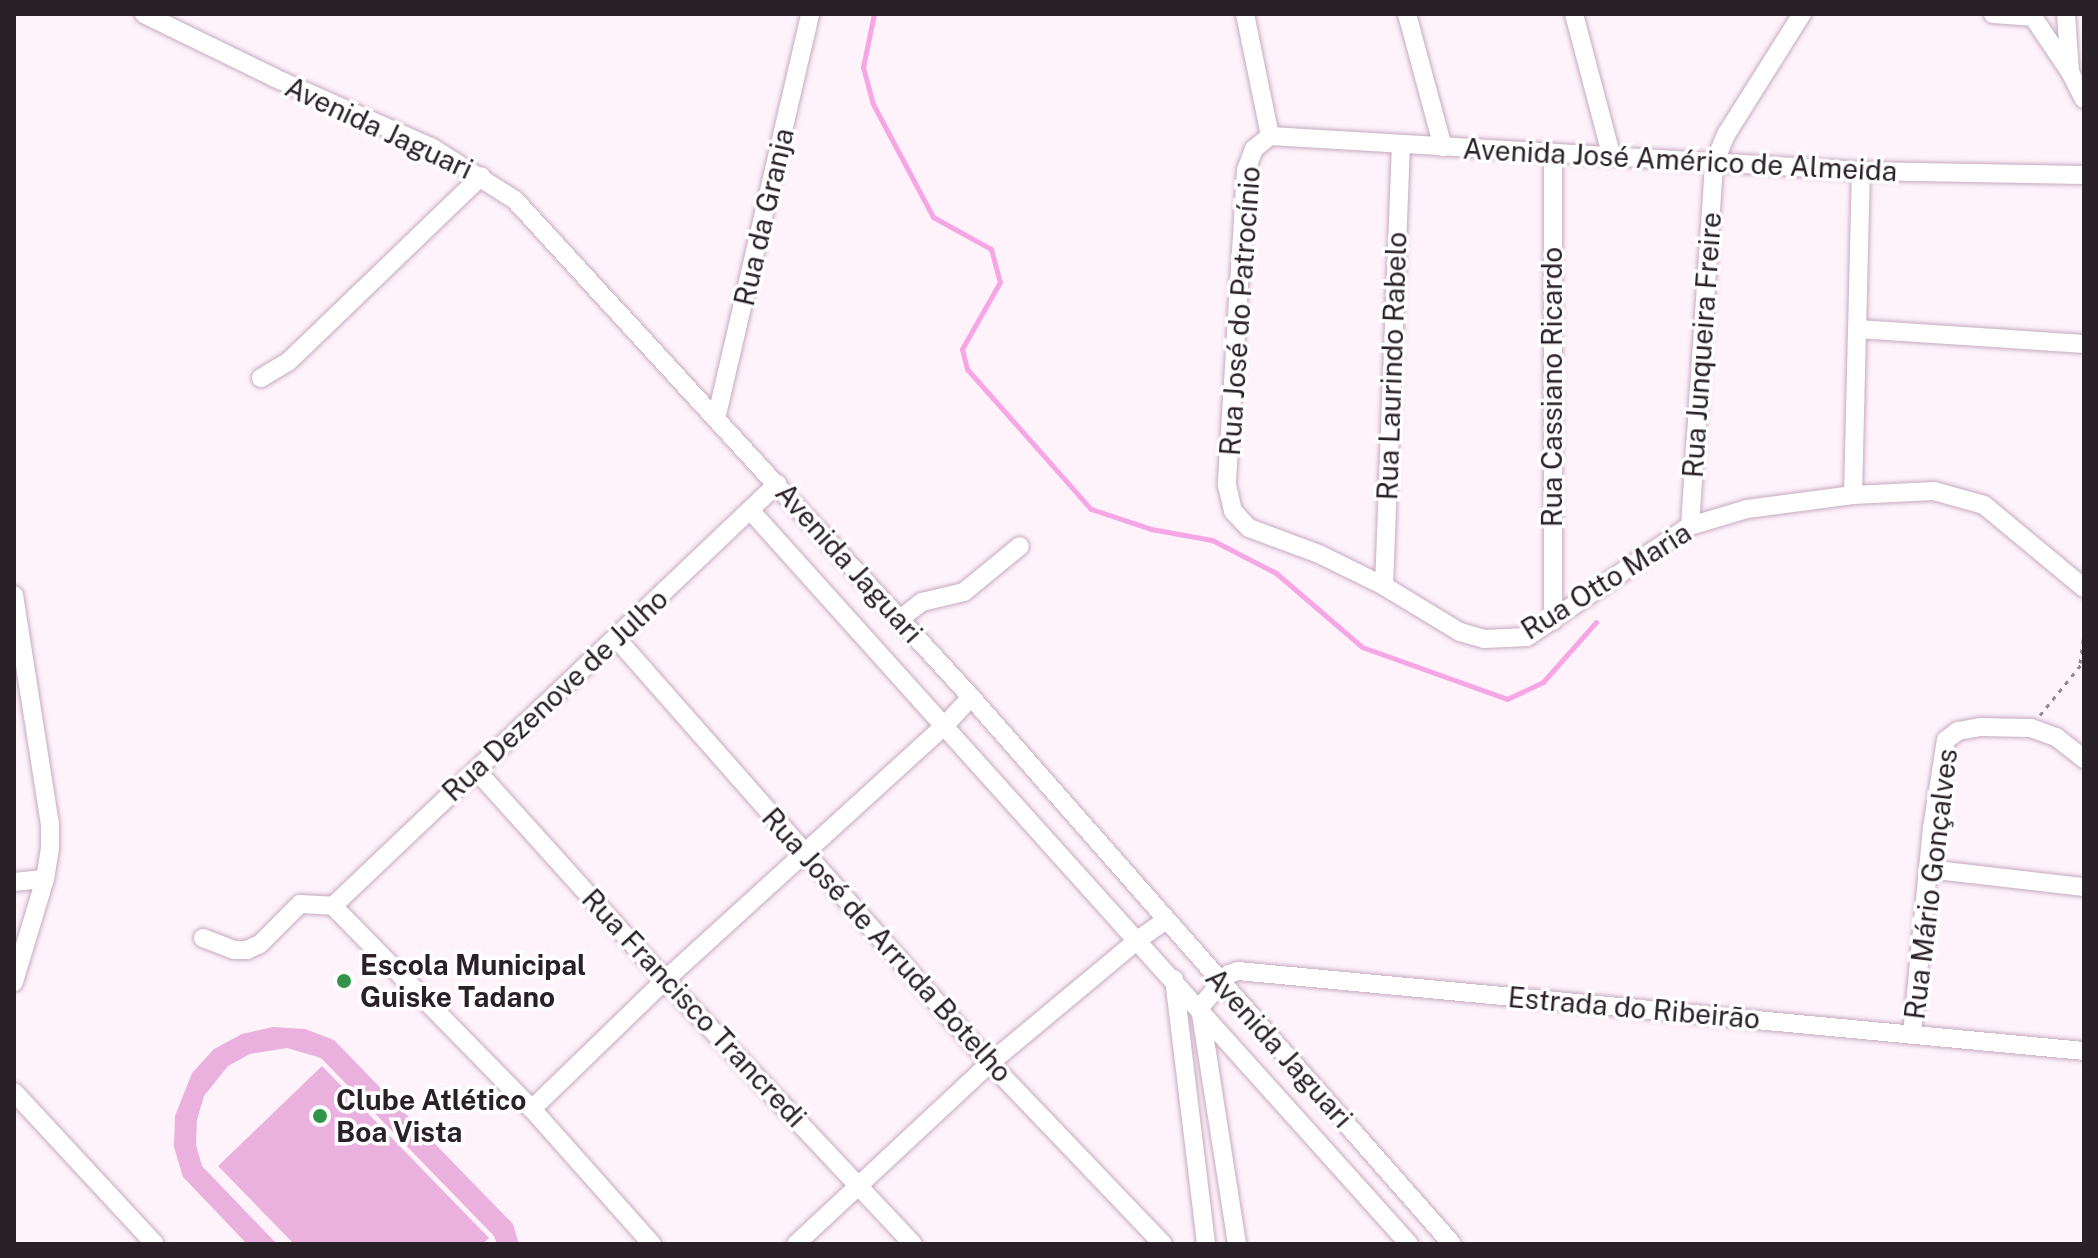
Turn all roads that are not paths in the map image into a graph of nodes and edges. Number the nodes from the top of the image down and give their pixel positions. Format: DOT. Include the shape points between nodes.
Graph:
graph roads {
  1 [pos="144,14"];
  2 [pos="810,14"];
  3 [pos="1245,14"];
  4 [pos="1407,14"];
  5 [pos="1574,14"];
  6 [pos="1802,14"];
  7 [pos="1993,14"];
  8 [pos="2066,14"];
  9 [pos="2032,15"];
  10 [pos="2070,72"];
  11 [pos="2084,99"];
  12 [pos="1273,136"];
  13 [pos="1401,146"];
  14 [pos="1443,147"];
  15 [pos="1553,153"];
  16 [pos="1611,154"];
  17 [pos="1714,163"];
  18 [pos="1861,171"];
  19 [pos="2084,175"];
  20 [pos="481,176"];
  21 [pos="1859,329"];
  22 [pos="2084,344"];
  23 [pos="261,378"];
  24 [pos="716,419"];
  25 [pos="777,484"];
  26 [pos="1853,495"];
  27 [pos="1229,500"];
  28 [pos="750,510"];
  29 [pos="1690,526"];
  30 [pos="1020,546"];
  31 [pos="1384,586"];
  32 [pos="2084,588"];
  33 [pos="14,595"];
  34 [pos="900,619"];
  35 [pos="1553,621"];
  36 [pos="617,639"];
  37 [pos="971,697"];
  38 [pos="23,709"];
  39 [pos="946,724"];
  40 [pos="2084,759"];
  41 [pos="476,770"];
  42 [pos="804,853"];
  43 [pos="1928,869"];
  44 [pos="45,879"];
  45 [pos="14,882"];
  46 [pos="2084,887"];
  47 [pos="333,906"];
  48 [pos="1165,921"];
  49 [pos="203,938"];
  50 [pos="1139,939"];
  51 [pos="1174,979"];
  52 [pos="665,980"];
  53 [pos="14,982"];
  54 [pos="1221,983"];
  55 [pos="1200,1007"];
  56 [pos="1912,1035"];
  57 [pos="2084,1051"];
  58 [pos="990,1063"];
  59 [pos="14,1092"];
  60 [pos="532,1109"];
  61 [pos="860,1185"];
  62 [pos="155,1244"];
  63 [pos="652,1244"];
  64 [pos="796,1244"];
  65 [pos="913,1244"];
  66 [pos="1163,1244"];
  67 [pos="1206,1244"];
  68 [pos="1237,1244"];
  69 [pos="1409,1244"];
  70 [pos="1452,1244"];
  1 -- 20 [label="street, Avenida Jaguari" via="431,147"];
  2 -- 24 [label="street, Rua da Granja"];
  3 -- 12 [label="street"];
  4 -- 14 [label="street"];
  5 -- 16 [label="street"];
  6 -- 17 [label="street" via="1727,133"];
  7 -- 9 [label="street"];
  8 -- 10 [label="street"];
  9 -- 10 [label="street"];
  10 -- 11 [label="street"];
  12 -- 13 [label="street, Avenida José Américo de Almeida"];
  12 -- 27 [label="street, Rua José do Patrocínio" via="1254,149 1246,170"];
  13 -- 14 [label="street, Avenida José Américo de Almeida"];
  13 -- 31 [label="street, Rua Laurindo Rabelo"];
  14 -- 15 [label="street, Avenida José Américo de Almeida"];
  15 -- 16 [label="street, Avenida José Américo de Almeida"];
  15 -- 35 [label="street, Rua Cassiano Ricardo"];
  16 -- 17 [label="street, Avenida José Américo de Almeida"];
  17 -- 18 [label="street, Avenida José Américo de Almeida"];
  17 -- 29 [label="street, Rua Junqueira Freire"];
  18 -- 19 [label="street, Avenida José Américo de Almeida"];
  18 -- 21 [label="street"];
  20 -- 23 [label="street" via="288,362"];
  20 -- 24 [label="street, Avenida Jaguari" via="547,232"];
  21 -- 22 [label="street"];
  21 -- 26 [label="street"];
  24 -- 25 [label="street, Avenida Jaguari"];
  25 -- 28 [label="street, Rua Dezenove de Julho"];
  25 -- 34 [label="street, Avenida Jaguari"];
  26 -- 29 [label="street, Rua Otto Maria" via="1788,501"];
  26 -- 32 [label="street, Rua Otto Maria" via="1934,491 1984,505"];
  27 -- 31 [label="street, Rua Otto Maria" via="1249,528"];
  28 -- 36 [label="street, Rua Dezenove de Julho"];
  28 -- 39 [label="street, Avenida Jaguari"];
  29 -- 35 [label="street, Rua Otto Maria"];
  30 -- 34 [label="street" via="964,592 922,602"];
  31 -- 35 [label="street, Rua Otto Maria" via="1460,632 1484,639 1527,637"];
  33 -- 38 [label="street"];
  34 -- 37 [label="street, Avenida Jaguari"];
  36 -- 41 [label="street, Rua Dezenove de Julho"];
  36 -- 42 [label="street, Rua José de Arruda Botelho"];
  37 -- 39 [label="street"];
  37 -- 48 [label="street, Avenida Jaguari"];
  38 -- 44 [label="street" via="50,824"];
  39 -- 42 [label="street"];
  39 -- 50 [label="street, Avenida Jaguari"];
  40 -- 43 [label="street, Rua Mário Gonçalves" via="2056,737 2031,728 1958,731 1946,740"];
  41 -- 47 [label="street, Rua Dezenove de Julho"];
  41 -- 52 [label="street, Rua Francisco Trancredi"];
  42 -- 52 [label="street"];
  42 -- 58 [label="street, Rua José de Arruda Botelho"];
  43 -- 46 [label="street"];
  43 -- 56 [label="street, Rua Mário Gonçalves"];
  44 -- 45 [label="street"];
  44 -- 53 [label="street"];
  47 -- 49 [label="street" via="300,904 247,950"];
  47 -- 60 [label="street"];
  48 -- 50 [label="street"];
  48 -- 54 [label="street, Avenida Jaguari"];
  50 -- 51 [label="street, Avenida Jaguari"];
  50 -- 58 [label="street"];
  51 -- 55 [label="street, Avenida Jaguari"];
  51 -- 67 [label="street"];
  52 -- 60 [label="street"];
  52 -- 61 [label="street, Rua Francisco Trancredi"];
  54 -- 55 [label="street, Estrada do Ribeirão"];
  54 -- 56 [label="street, Estrada do Ribeirão" via="1229,974 1251,970"];
  54 -- 70 [label="street, Avenida Jaguari"];
  55 -- 68 [label="street"];
  55 -- 69 [label="street, Avenida Jaguari"];
  56 -- 57 [label="street, Estrada do Ribeirão"];
  58 -- 61 [label="street"];
  58 -- 66 [label="street, Rua José de Arruda Botelho"];
  59 -- 62 [label="street"];
  60 -- 63 [label="street"];
  61 -- 64 [label="street"];
  61 -- 65 [label="street, Rua Francisco Trancredi"];
}
